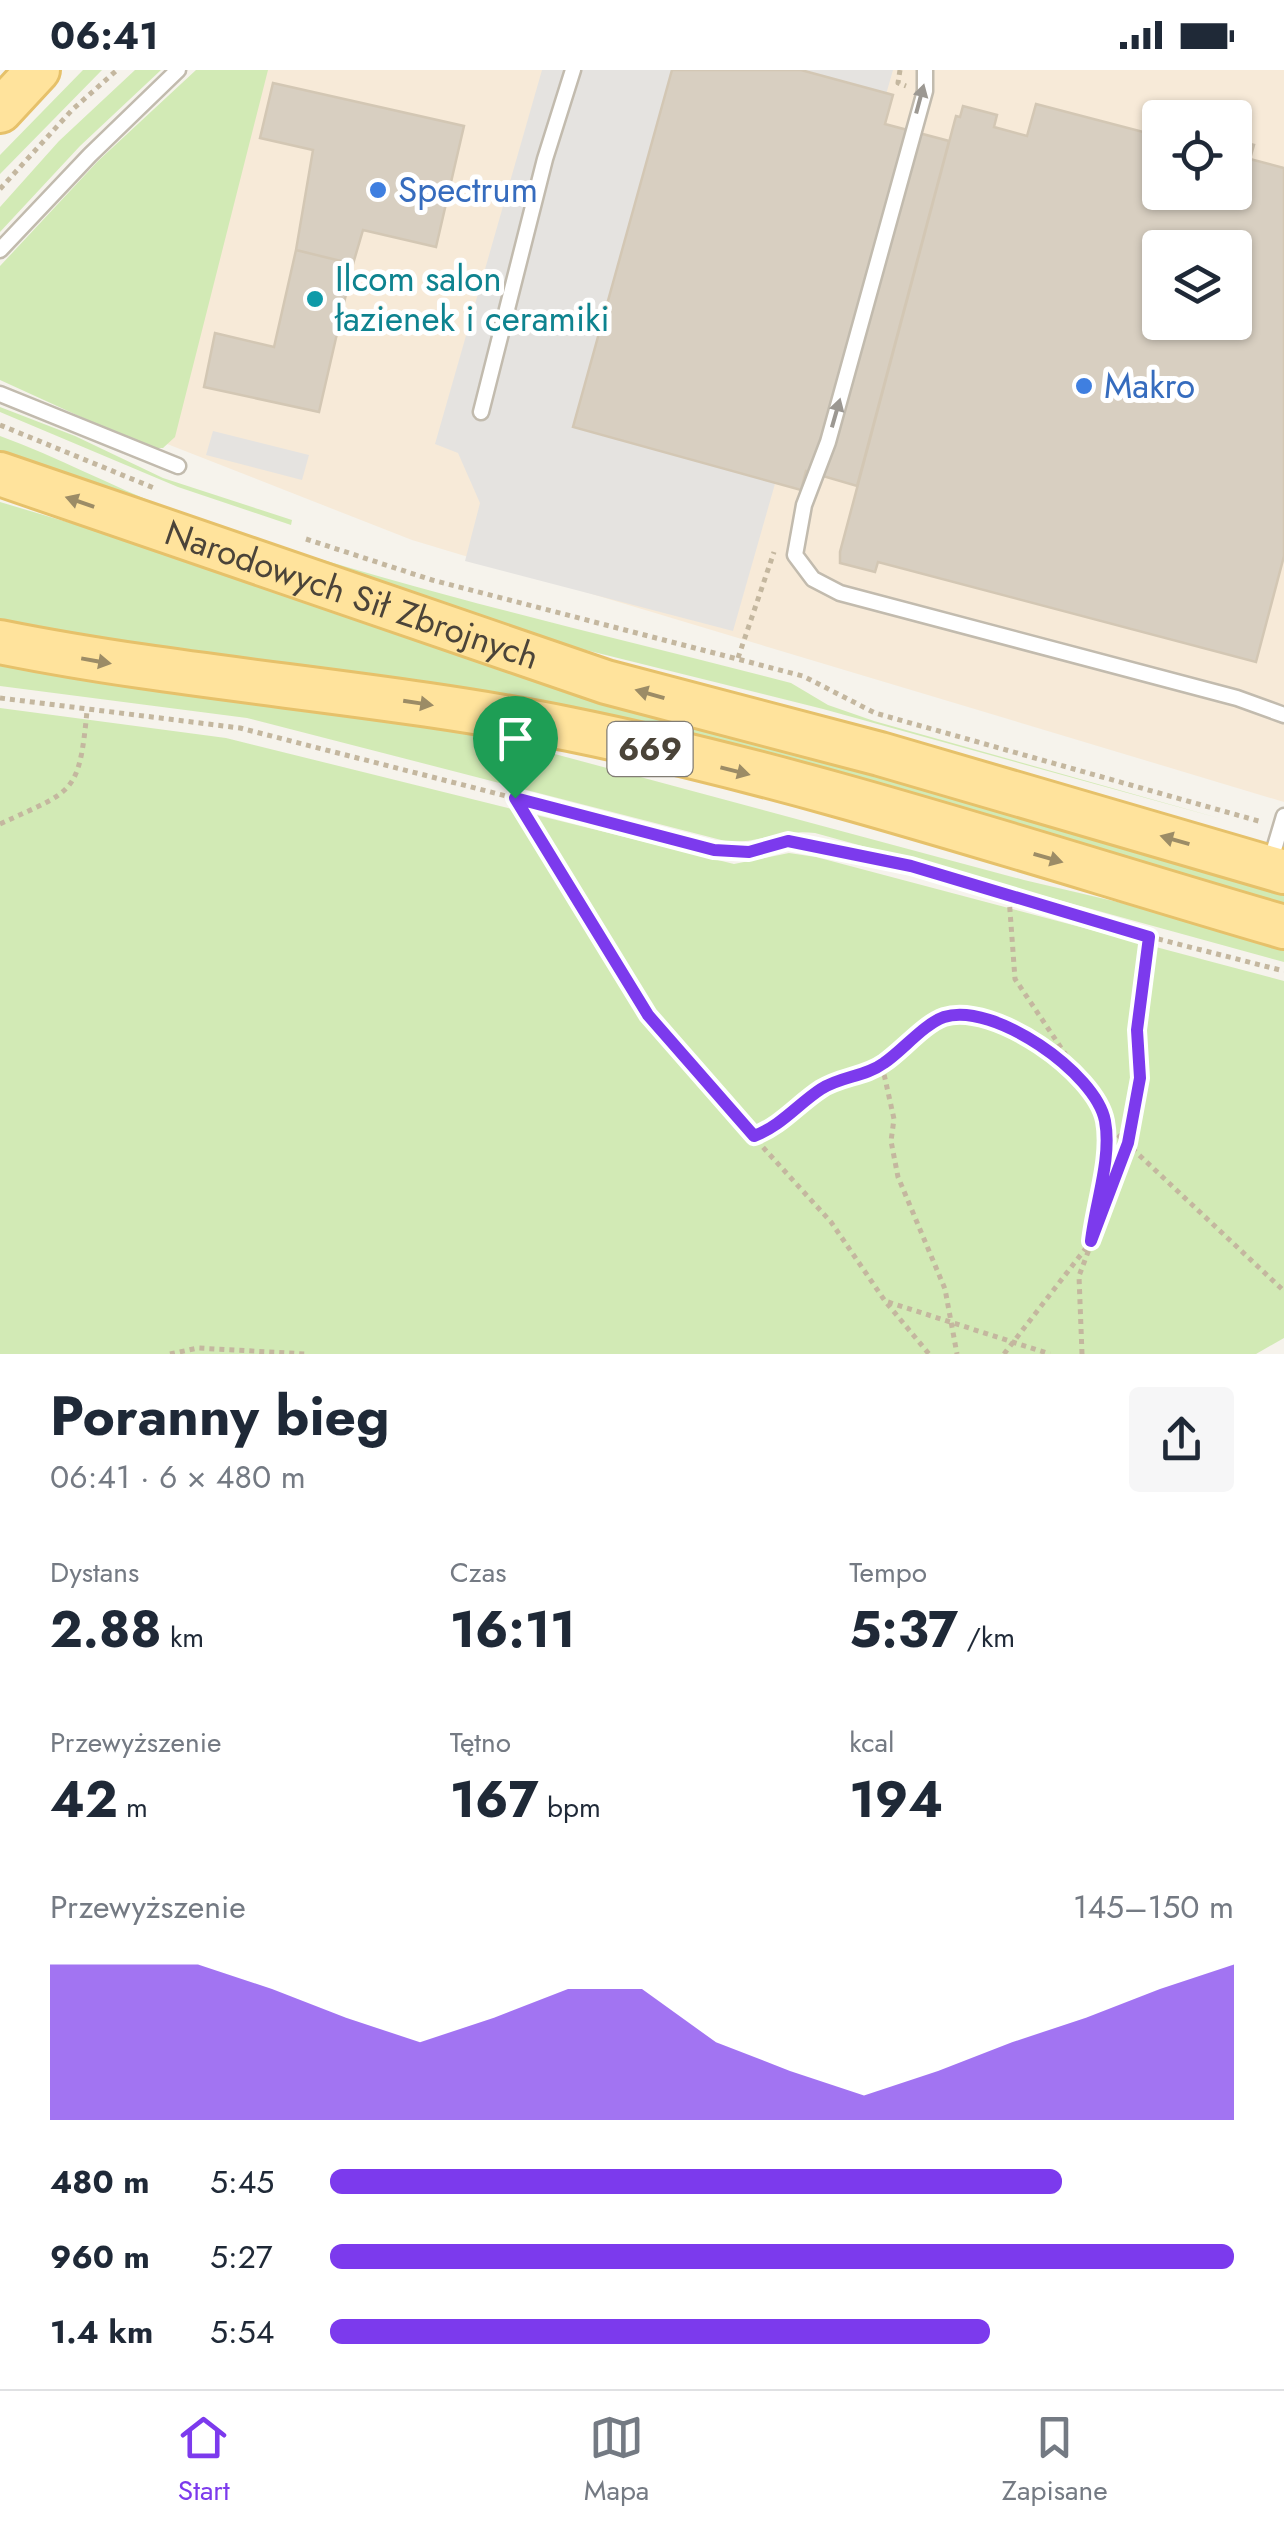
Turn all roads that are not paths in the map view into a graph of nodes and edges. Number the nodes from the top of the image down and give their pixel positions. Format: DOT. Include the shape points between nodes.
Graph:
graph roads {
  1 [pos="38,70"];
  2 [pos="178,70"];
  3 [pos="573,70"];
  4 [pos="925,70"];
  5 [pos="0,110"];
  6 [pos="0,250"];
  7 [pos="0,394"];
  8 [pos="481,412"];
  9 [pos="178,466"];
  10 [pos="0,474"];
  11 [pos="0,642"];
  12 [pos="1284,715"];
  13 [pos="1279,846"];
  14 [pos="1284,927"];
  1 -- 5 [label="main road"];
  2 -- 6 [label="lane"];
  3 -- 8 [label="lane"];
  12 -- 4 [label="lane, one-way" via="840,593 813,578 795,555 925,91"];
  7 -- 9 [label="lane"];
  13 -- 10 [label="main road, Narodowych Sił Zbrojnych / 669, one-way" via="880,754 606,682"];
  11 -- 14 [label="main road, Narodowych Sił Zbrojnych / 669, one-way" via="574,730 826,794"];
}
